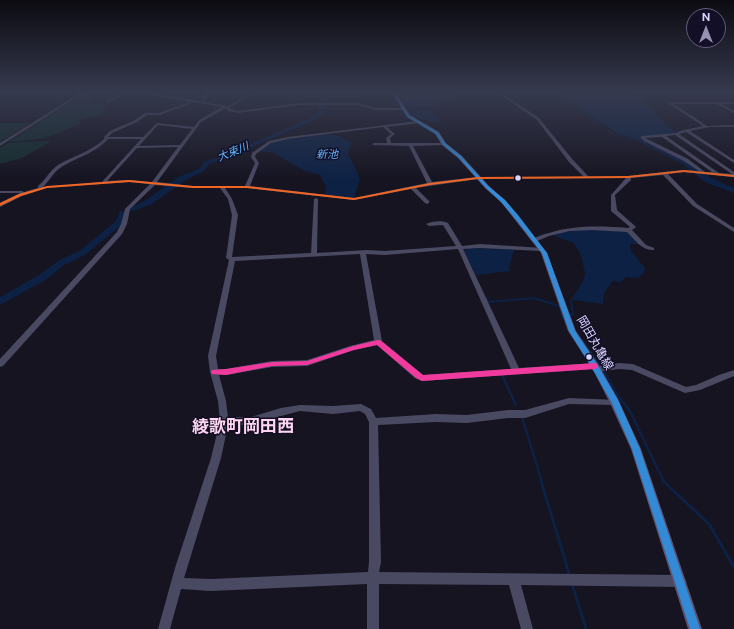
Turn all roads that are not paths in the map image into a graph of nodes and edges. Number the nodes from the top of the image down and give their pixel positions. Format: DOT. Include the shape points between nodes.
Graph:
graph roads {
  1 [pos="36,122"];
  2 [pos="133,122"];
  3 [pos="199,122"];
  4 [pos="416,122"];
  5 [pos="418,122"];
  6 [pos="541,122"];
  7 [pos="699,122"];
  8 [pos="705,126"];
  9 [pos="734,126"];
  10 [pos="385,127"];
  11 [pos="195,128"];
  12 [pos="687,131"];
  13 [pos="676,134"];
  14 [pos="663,136"];
  15 [pos="107,138"];
  16 [pos="144,138"];
  17 [pos="374,144"];
  18 [pos="389,144"];
  19 [pos="444,144"];
  20 [pos="0,145"];
  21 [pos="411,145"];
  22 [pos="181,146"];
  23 [pos="136,147"];
  24 [pos="698,160"];
  25 [pos="714,160"];
  26 [pos="733,161"];
  27 [pos="701,172"];
  28 [pos="664,173"];
  29 [pos="717,174"];
  30 [pos="734,175"];
  31 [pos="628,176"];
  32 [pos="478,178"];
  33 [pos="588,178"];
  34 [pos="103,183"];
  35 [pos="153,184"];
  36 [pos="430,184"];
  37 [pos="247,187"];
  38 [pos="412,187"];
  39 [pos="222,188"];
  40 [pos="0,192"];
  41 [pos="28,192"];
  42 [pos="316,199"];
  43 [pos="427,202"];
  44 [pos="0,205"];
  45 [pos="429,224"];
  46 [pos="629,230"];
  47 [pos="734,230"];
  48 [pos="535,240"];
  49 [pos="459,247"];
  50 [pos="541,249"];
  51 [pos="652,249"];
  52 [pos="363,253"];
  53 [pos="314,255"];
  54 [pos="232,259"];
  55 [pos="378,342"];
  56 [pos="0,364"];
  57 [pos="599,368"];
  58 [pos="516,371"];
  59 [pos="214,372"];
  60 [pos="734,373"];
  61 [pos="615,402"];
  62 [pos="224,421"];
  63 [pos="373,422"];
  64 [pos="373,578"];
  65 [pos="512,579"];
  66 [pos="680,581"];
  67 [pos="177,583"];
  68 [pos="164,629"];
  69 [pos="373,629"];
  70 [pos="527,629"];
  71 [pos="695,629"];
  1 -- 20 [label="street"];
  2 -- 15 [label="street" via="111,132"];
  3 -- 11 [label="street"];
  4 -- 10 [label="street"];
  5 -- 19 [label="main road, 岡田丸亀線" via="434,131"];
  6 -- 33 [label="street"];
  7 -- 8 [label="street"];
  8 -- 9 [label="street"];
  8 -- 12 [label="street"];
  10 -- 18 [label="street" via="393,134 388,138"];
  10 -- 37 [label="street" via="322,133 270,142 254,152 253,157 257,163"];
  11 -- 16 [label="street" via="157,124"];
  11 -- 22 [label="street"];
  12 -- 13 [label="street"];
  12 -- 26 [label="street"];
  13 -- 14 [label="street"];
  13 -- 25 [label="street"];
  14 -- 24 [label="street"];
  14 -- 27 [label="street" via="642,137 686,160"];
  15 -- 16 [label="street"];
  15 -- 41 [label="street" via="100,146 53,170 45,183"];
  16 -- 23 [label="street"];
  17 -- 18 [label="street"];
  18 -- 21 [label="street"];
  19 -- 21 [label="street"];
  19 -- 32 [label="main road, 岡田丸亀線" via="460,157"];
  21 -- 36 [label="street"];
  22 -- 23 [label="street"];
  22 -- 35 [label="street"];
  23 -- 34 [label="street"];
  24 -- 25 [label="street"];
  24 -- 29 [label="street"];
  25 -- 26 [label="street"];
  25 -- 30 [label="street"];
  27 -- 28 [label="street"];
  27 -- 29 [label="street"];
  28 -- 31 [label="street"];
  28 -- 47 [label="street" via="695,205"];
  29 -- 30 [label="street"];
  31 -- 33 [label="street"];
  31 -- 46 [label="street" via="629,179 613,196 614,211 631,224 633,227"];
  32 -- 33 [label="street"];
  32 -- 36 [label="street"];
  32 -- 48 [label="main road, 岡田丸亀線" via="503,201"];
  34 -- 35 [label="street" via="129,181"];
  34 -- 41 [label="street" via="47,187"];
  35 -- 39 [label="street"];
  35 -- 56 [label="street" via="128,209 120,233"];
  36 -- 38 [label="street"];
  37 -- 38 [label="street" via="354,199"];
  37 -- 39 [label="street"];
  38 -- 43 [label="street"];
  39 -- 54 [label="street" via="234,208 235,215 229,258"];
  40 -- 41 [label="street"];
  41 -- 44 [label="street"];
  42 -- 53 [label="street"];
  45 -- 49 [label="street" via="445,223"];
  46 -- 48 [label="street" via="596,227 562,230"];
  46 -- 51 [label="street" via="644,246"];
  48 -- 50 [label="main road, 岡田丸亀線"];
  49 -- 50 [label="street"];
  49 -- 52 [label="street"];
  49 -- 58 [label="street"];
  50 -- 57 [label="main road, 岡田丸亀線" via="572,331"];
  52 -- 53 [label="street"];
  52 -- 55 [label="street"];
  53 -- 54 [label="street"];
  54 -- 59 [label="street" via="212,351"];
  55 -- 58 [label="street" via="422,378"];
  55 -- 59 [label="street" via="307,363 272,364"];
  57 -- 58 [label="street"];
  57 -- 60 [label="street" via="633,367 685,390"];
  57 -- 61 [label="main road, 岡田丸亀線"];
  59 -- 62 [label="street" via="222,401"];
  61 -- 63 [label="street" via="569,401 525,414"];
  61 -- 66 [label="main road, 岡田丸亀線" via="636,449"];
  62 -- 63 [label="street" via="251,421 300,408 333,410 361,407 368,412"];
  62 -- 67 [label="street" via="216,458"];
  63 -- 64 [label="street"];
  64 -- 65 [label="street"];
  64 -- 67 [label="street" via="211,585"];
  64 -- 69 [label="street"];
  65 -- 66 [label="street"];
  65 -- 70 [label="street"];
  66 -- 71 [label="main road, 岡田丸亀線"];
  67 -- 68 [label="street"];
}
